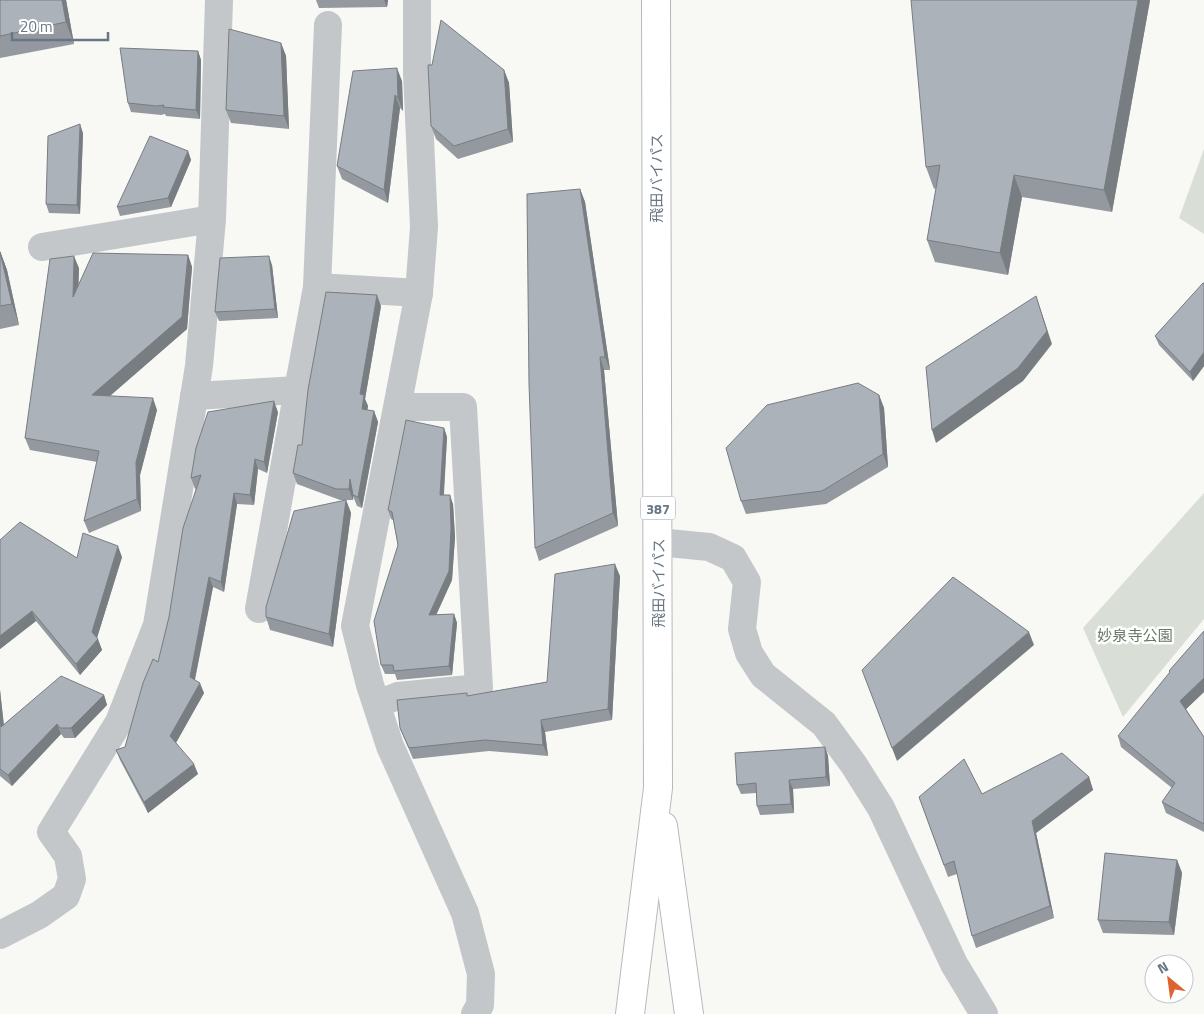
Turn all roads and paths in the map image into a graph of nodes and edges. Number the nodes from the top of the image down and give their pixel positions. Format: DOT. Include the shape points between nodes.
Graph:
graph roads {
  1 [pos="219,0"];
  2 [pos="417,0"];
  3 [pos="656,0"];
  4 [pos="328,25"];
  5 [pos="212,219"];
  6 [pos="42,247"];
  7 [pos="317,287"];
  8 [pos="419,292"];
  9 [pos="298,390"];
  10 [pos="194,396"];
  11 [pos="398,407"];
  12 [pos="658,542"];
  13 [pos="259,609"];
  14 [pos="376,704"];
  15 [pos="658,788"];
  16 [pos="0,935"];
  17 [pos="475,1014"];
  18 [pos="630,1014"];
  19 [pos="689,1014"];
  20 [pos="984,1014"];
  1 -- 5 [label="street"];
  2 -- 8 [label="street" via="424,227"];
  3 -- 12 [label="highway, 飛田バイパス / 387"];
  4 -- 7 [label="street"];
  5 -- 6 [label="street"];
  5 -- 10 [label="street"];
  7 -- 8 [label="street"];
  7 -- 9 [label="street"];
  8 -- 11 [label="street"];
  9 -- 10 [label="street"];
  9 -- 13 [label="street"];
  10 -- 16 [label="street" via="157,625 119,722 52,832 68,856 72,879 66,896 39,915"];
  11 -- 14 [label="street" via="355,626"];
  11 -- 14 [label="street" via="463,407 479,688 398,696"];
  12 -- 15 [label="highway, 飛田バイパス / 387"];
  12 -- 20 [label="street" via="709,546 733,558 747,582 742,629 749,653 762,675 824,724 854,765 881,808 954,964"];
  14 -- 17 [label="street" via="390,746 465,913 481,974 480,1005"];
  15 -- 18 [label="highway, 飛田バイパス / 387"];
  15 -- 19 [label="highway"];
}
